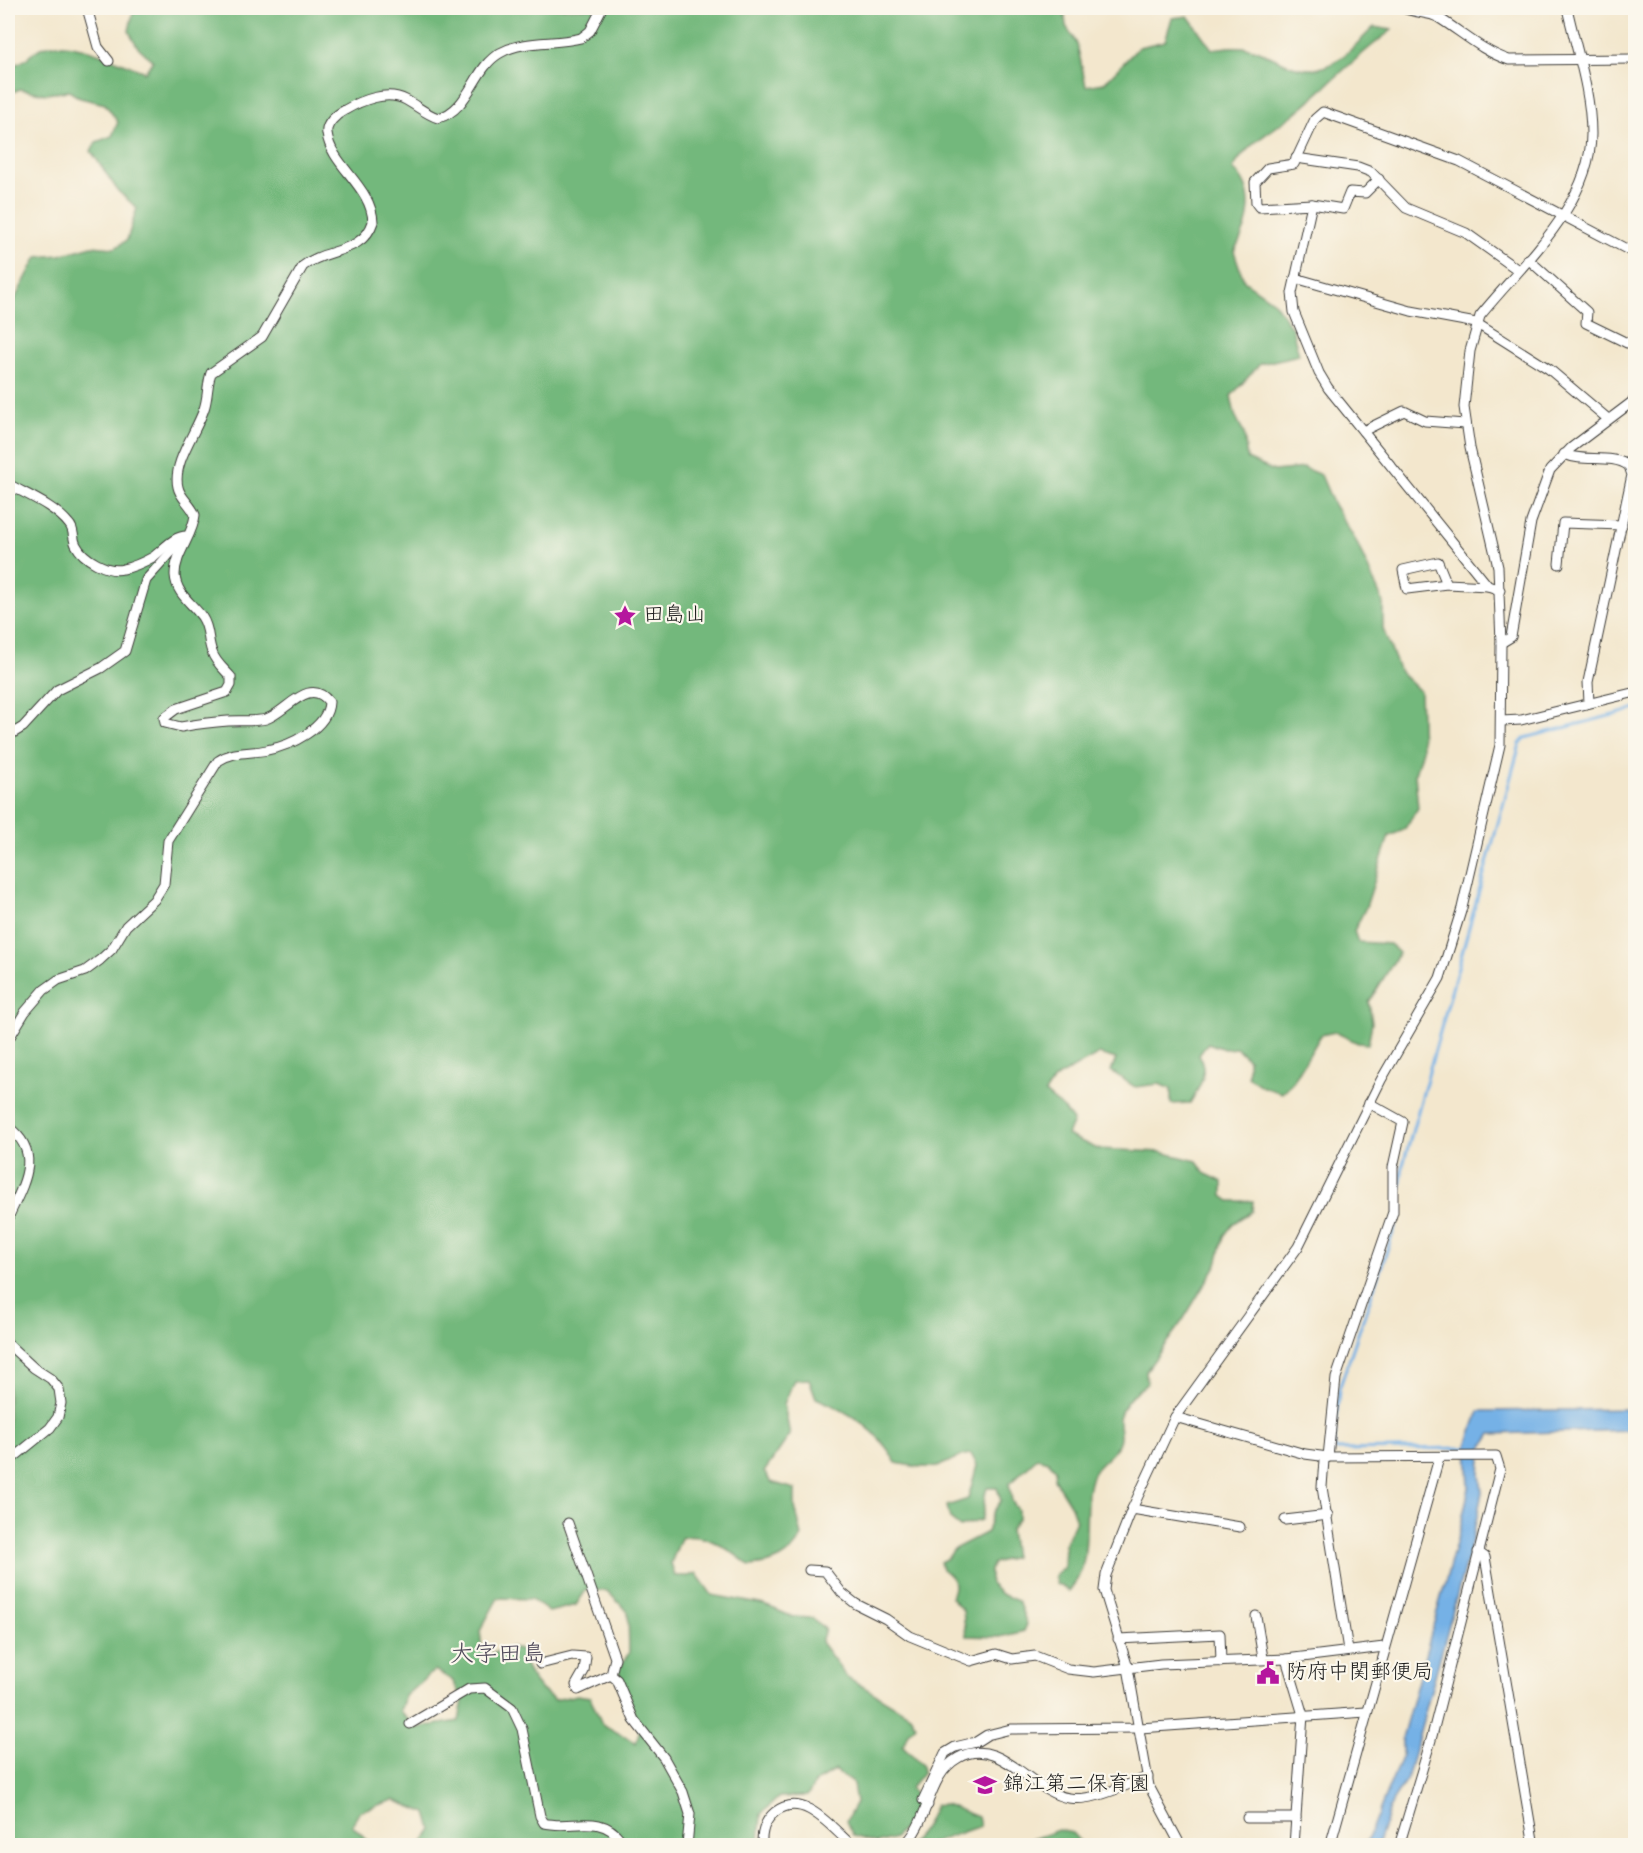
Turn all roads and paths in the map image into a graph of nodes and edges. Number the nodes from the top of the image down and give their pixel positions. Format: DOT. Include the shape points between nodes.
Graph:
graph roads {
  1 [pos="87,8"];
  2 [pos="602,8"];
  3 [pos="1403,8"];
  4 [pos="1567,8"];
  5 [pos="1635,59"];
  6 [pos="109,61"];
  7 [pos="1580,61"];
  8 [pos="1296,158"];
  9 [pos="1379,179"];
  10 [pos="1312,204"];
  11 [pos="1563,216"];
  12 [pos="1635,254"];
  13 [pos="1528,259"];
  14 [pos="1518,270"];
  15 [pos="1295,278"];
  16 [pos="1476,323"];
  17 [pos="1627,343"];
  18 [pos="1635,399"];
  19 [pos="1608,420"];
  20 [pos="1465,423"];
  21 [pos="1363,430"];
  22 [pos="1564,454"];
  23 [pos="1632,465"];
  24 [pos="8,484"];
  25 [pos="1622,525"];
  26 [pos="188,535"];
  27 [pos="1559,564"];
  28 [pos="1447,584"];
  29 [pos="1488,586"];
  30 [pos="1500,590"];
  31 [pos="1502,642"];
  32 [pos="1635,692"];
  33 [pos="1589,703"];
  34 [pos="1501,721"];
  35 [pos="8,736"];
  36 [pos="8,1040"];
  37 [pos="1369,1103"];
  38 [pos="8,1127"];
  39 [pos="8,1218"];
  40 [pos="8,1344"];
  41 [pos="1175,1417"];
  42 [pos="1328,1457"];
  43 [pos="1439,1458"];
  44 [pos="8,1462"];
  45 [pos="1132,1509"];
  46 [pos="1328,1515"];
  47 [pos="1285,1520"];
  48 [pos="568,1523"];
  49 [pos="1240,1527"];
  50 [pos="1478,1551"];
  51 [pos="809,1570"];
  52 [pos="1256,1616"];
  53 [pos="1118,1639"];
  54 [pos="1384,1647"];
  55 [pos="1348,1650"];
  56 [pos="1263,1658"];
  57 [pos="1286,1659"];
  58 [pos="1221,1662"];
  59 [pos="540,1664"];
  60 [pos="1128,1668"];
  61 [pos="611,1675"];
  62 [pos="1366,1712"];
  63 [pos="1303,1715"];
  64 [pos="410,1724"];
  65 [pos="1140,1728"];
  66 [pos="1148,1777"];
  67 [pos="928,1805"];
  68 [pos="1247,1818"];
  69 [pos="1296,1818"];
  70 [pos="621,1845"];
  71 [pos="687,1845"];
  72 [pos="762,1845"];
  73 [pos="853,1845"];
  74 [pos="903,1845"];
  75 [pos="1181,1845"];
  76 [pos="1294,1845"];
  77 [pos="1330,1845"];
  78 [pos="1399,1845"];
  79 [pos="1534,1845"];
  1 -- 6 [label="street" via="98,47"];
  2 -- 26 [label="street" via="590,31 581,38 513,47 498,54 446,116 438,118 405,100 384,96 350,107 328,124 326,133 331,144 370,207 370,231 353,246 303,266 262,337 211,373 205,406 186,446 178,477 180,493 195,514"];
  3 -- 7 [label="street" via="1436,16 1491,54 1509,60"];
  4 -- 7 [label="street"];
  5 -- 7 [label="street"];
  7 -- 11 [label="street" via="1590,121 1590,151"];
  8 -- 9 [label="street" via="1358,167"];
  8 -- 10 [label="street" via="1294,164 1268,168 1255,182 1256,203 1259,207"];
  8 -- 11 [label="street" via="1303,151 1315,119 1323,112 1459,161"];
  9 -- 10 [label="street" via="1365,193 1350,192 1343,209"];
  9 -- 14 [label="street" via="1406,208 1466,233"];
  10 -- 15 [label="street"];
  11 -- 12 [label="street"];
  11 -- 13 [label="street"];
  13 -- 14 [label="street"];
  13 -- 17 [label="street" via="1587,312 1586,323"];
  14 -- 16 [label="street"];
  15 -- 16 [label="street" via="1411,311"];
  15 -- 21 [label="street" via="1294,312 1319,373"];
  16 -- 19 [label="street" via="1549,369"];
  16 -- 20 [label="street" via="1464,390"];
  18 -- 19 [label="street"];
  19 -- 22 [label="street"];
  20 -- 21 [label="street" via="1425,421 1404,411"];
  20 -- 30 [label="street"];
  21 -- 29 [label="street"];
  22 -- 23 [label="street"];
  22 -- 31 [label="street" via="1550,470 1531,522 1511,637"];
  23 -- 25 [label="street"];
  24 -- 26 [label="street" via="60,516 73,530 79,550 110,569 120,570 144,561 176,538"];
  25 -- 27 [label="street" via="1563,523"];
  25 -- 33 [label="street" via="1588,682"];
  26 -- 35 [label="street" via="146,580 128,644 120,657 57,690 23,727"];
  26 -- 36 [label="street" via="177,562 178,588 206,625 211,650 231,677 231,685 226,692 169,712 165,723 182,727 265,719 301,695 313,692 324,695 329,712 294,742 267,750 231,753 218,761 168,841 164,884 154,900 126,926 100,960 44,990"];
  28 -- 28 [label="street" via="1438,561 1403,570 1407,589"];
  28 -- 29 [label="street"];
  29 -- 30 [label="street"];
  30 -- 31 [label="street"];
  31 -- 34 [label="street"];
  32 -- 33 [label="street"];
  33 -- 34 [label="street" via="1521,720"];
  34 -- 37 [label="street" via="1496,772 1440,978"];
  37 -- 41 [label="street" via="1298,1247"];
  37 -- 42 [label="street" via="1403,1122 1393,1167 1393,1212 1336,1378"];
  38 -- 39 [label="street" via="22,1137 28,1153 27,1170"];
  40 -- 44 [label="street" via="51,1379 59,1389 61,1403 50,1428"];
  41 -- 42 [label="street"];
  41 -- 45 [label="street"];
  42 -- 43 [label="street"];
  42 -- 46 [label="street" via="1324,1460 1322,1487"];
  43 -- 50 [label="street" via="1496,1456 1500,1469"];
  43 -- 54 [label="street"];
  45 -- 49 [label="street"];
  45 -- 53 [label="street" via="1112,1556 1104,1590"];
  46 -- 47 [label="street"];
  46 -- 55 [label="street"];
  48 -- 61 [label="street" via="613,1647"];
  50 -- 78 [label="street" via="1431,1740"];
  50 -- 79 [label="street" via="1485,1557"];
  51 -- 60 [label="street" via="825,1571 856,1604 910,1636 964,1660 996,1654 1012,1659 1042,1657 1077,1671"];
  52 -- 56 [label="street"];
  53 -- 58 [label="street" via="1220,1634"];
  53 -- 60 [label="street"];
  54 -- 55 [label="street"];
  54 -- 62 [label="street"];
  55 -- 57 [label="street"];
  56 -- 57 [label="street"];
  56 -- 58 [label="street"];
  57 -- 63 [label="street"];
  58 -- 60 [label="street"];
  59 -- 61 [label="street" via="572,1656 586,1657 576,1685 579,1690"];
  60 -- 65 [label="street"];
  61 -- 71 [label="street" via="617,1680 634,1720 676,1776 690,1814"];
  62 -- 63 [label="street"];
  62 -- 77 [label="street"];
  63 -- 65 [label="street"];
  63 -- 69 [label="street"];
  64 -- 70 [label="street" via="469,1689 485,1688 512,1708 522,1729 544,1823 601,1824 614,1830"];
  65 -- 66 [label="street"];
  65 -- 67 [label="street" via="1011,1729 987,1735 945,1753 923,1800"];
  66 -- 67 [label="street" via="1089,1797 1067,1798 1056,1795 1001,1758 974,1753 959,1757 946,1768"];
  66 -- 75 [label="street" via="1162,1814"];
  67 -- 74 [label="street" via="910,1840"];
  68 -- 69 [label="street"];
  69 -- 76 [label="street"];
  72 -- 73 [label="street" via="769,1817 786,1806 814,1811"];
}
